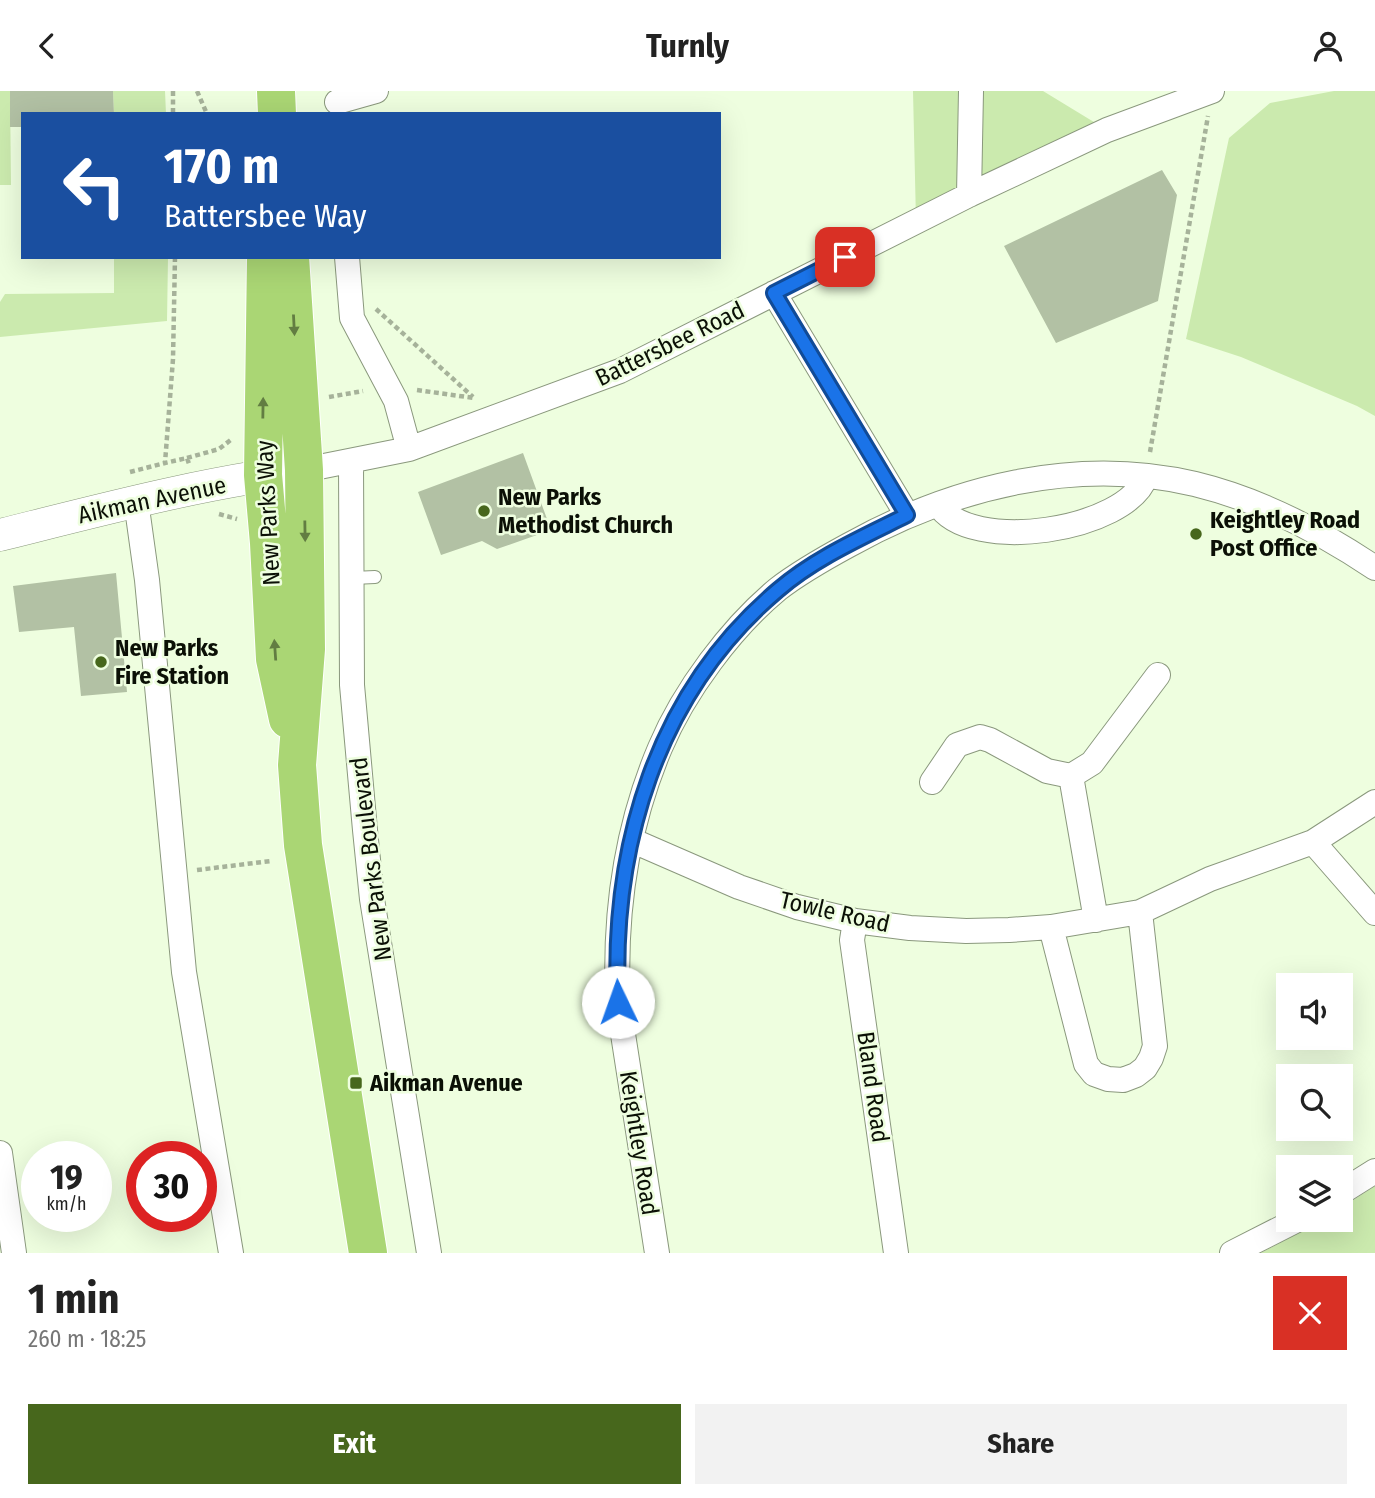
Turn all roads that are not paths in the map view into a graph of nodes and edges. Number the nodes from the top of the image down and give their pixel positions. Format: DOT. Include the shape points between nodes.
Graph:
graph roads {
  1 [pos="276,91"];
  2 [pos="376,91"];
  3 [pos="971,91"];
  4 [pos="1212,91"];
  5 [pos="337,102"];
  6 [pos="277,112"];
  7 [pos="969,195"];
  8 [pos="266,259"];
  9 [pos="290,259"];
  10 [pos="347,259"];
  11 [pos="774,293"];
  12 [pos="409,449"];
  13 [pos="351,462"];
  14 [pos="304,470"];
  15 [pos="263,475"];
  16 [pos="1146,476"];
  17 [pos="136,501"];
  18 [pos="938,504"];
  19 [pos="907,515"];
  20 [pos="0,535"];
  21 [pos="1375,568"];
  22 [pos="1158,675"];
  23 [pos="297,765"];
  24 [pos="1071,775"];
  25 [pos="932,782"];
  26 [pos="1375,803"];
  27 [pos="631,840"];
  28 [pos="1314,842"];
  29 [pos="1140,912"];
  30 [pos="1375,913"];
  31 [pos="1096,920"];
  32 [pos="855,921"];
  33 [pos="1051,927"];
  34 [pos="0,1153"];
  35 [pos="1375,1171"];
  36 [pos="1353,1185"];
  37 [pos="1276,1231"];
  38 [pos="13,1253"];
  39 [pos="231,1253"];
  40 [pos="368,1253"];
  41 [pos="429,1253"];
  42 [pos="657,1253"];
  43 [pos="896,1253"];
  44 [pos="1232,1253"];
  1 -- 6 [label="highway"];
  2 -- 5 [label="street"];
  3 -- 7 [label="street"];
  4 -- 7 [label="street, Battersbee Road" via="1107,130"];
  7 -- 11 [label="street, Battersbee Road"];
  15 -- 8 [label="highway, New Parks Way, one-way"];
  9 -- 14 [label="highway, New Parks Way, one-way"];
  10 -- 12 [label="street" via="352,318 396,401"];
  11 -- 12 [label="street, Battersbee Road" via="620,371"];
  11 -- 19 [label="street"];
  12 -- 13 [label="street, Battersbee Road"];
  13 -- 14 [label="street, Battersbee Road"];
  13 -- 41 [label="street, New Parks Boulevard" via="364,578 352,685 372,899"];
  14 -- 15 [label="street, Aikman Avenue"];
  14 -- 23 [label="highway, New Parks Way, one-way" via="306,649"];
  15 -- 17 [label="street, Aikman Avenue"];
  23 -- 15 [label="highway, New Parks Way, one-way" via="275,659"];
  16 -- 18 [label="street, Keightley Road" via="1036,478"];
  16 -- 18 [label="street" via="1142,487 1113,509 1047,530 979,528 955,521"];
  16 -- 21 [label="street, Keightley Road" via="1227,493 1266,508 1303,524"];
  17 -- 20 [label="street, Aikman Avenue"];
  17 -- 39 [label="street" via="184,972"];
  18 -- 19 [label="street, Keightley Road"];
  19 -- 27 [label="street, Keightley Road" via="818,562 779,588 740,624 684,702 661,745"];
  22 -- 24 [label="street" via="1092,763"];
  23 -- 40 [label="highway, New Parks Way" via="303,845"];
  24 -- 25 [label="street" via="1046,771 980,737 957,745"];
  24 -- 31 [label="street"];
  26 -- 28 [label="street, Towle Road"];
  27 -- 32 [label="street, Towle Road" via="739,887"];
  27 -- 42 [label="street, Keightley Road" via="617,935 618,1002"];
  28 -- 29 [label="street, Towle Road" via="1210,879"];
  28 -- 30 [label="street"];
  29 -- 31 [label="street, Towle Road"];
  29 -- 33 [label="street" via="1154,1046 1144,1067 1123,1080 1094,1074 1086,1064"];
  31 -- 33 [label="street, Towle Road"];
  32 -- 33 [label="street, Towle Road" via="965,931"];
  32 -- 43 [label="street, Bland Road" via="852,940"];
  34 -- 38 [label="street"];
  35 -- 36 [label="street"];
  37 -- 44 [label="street"];
}
